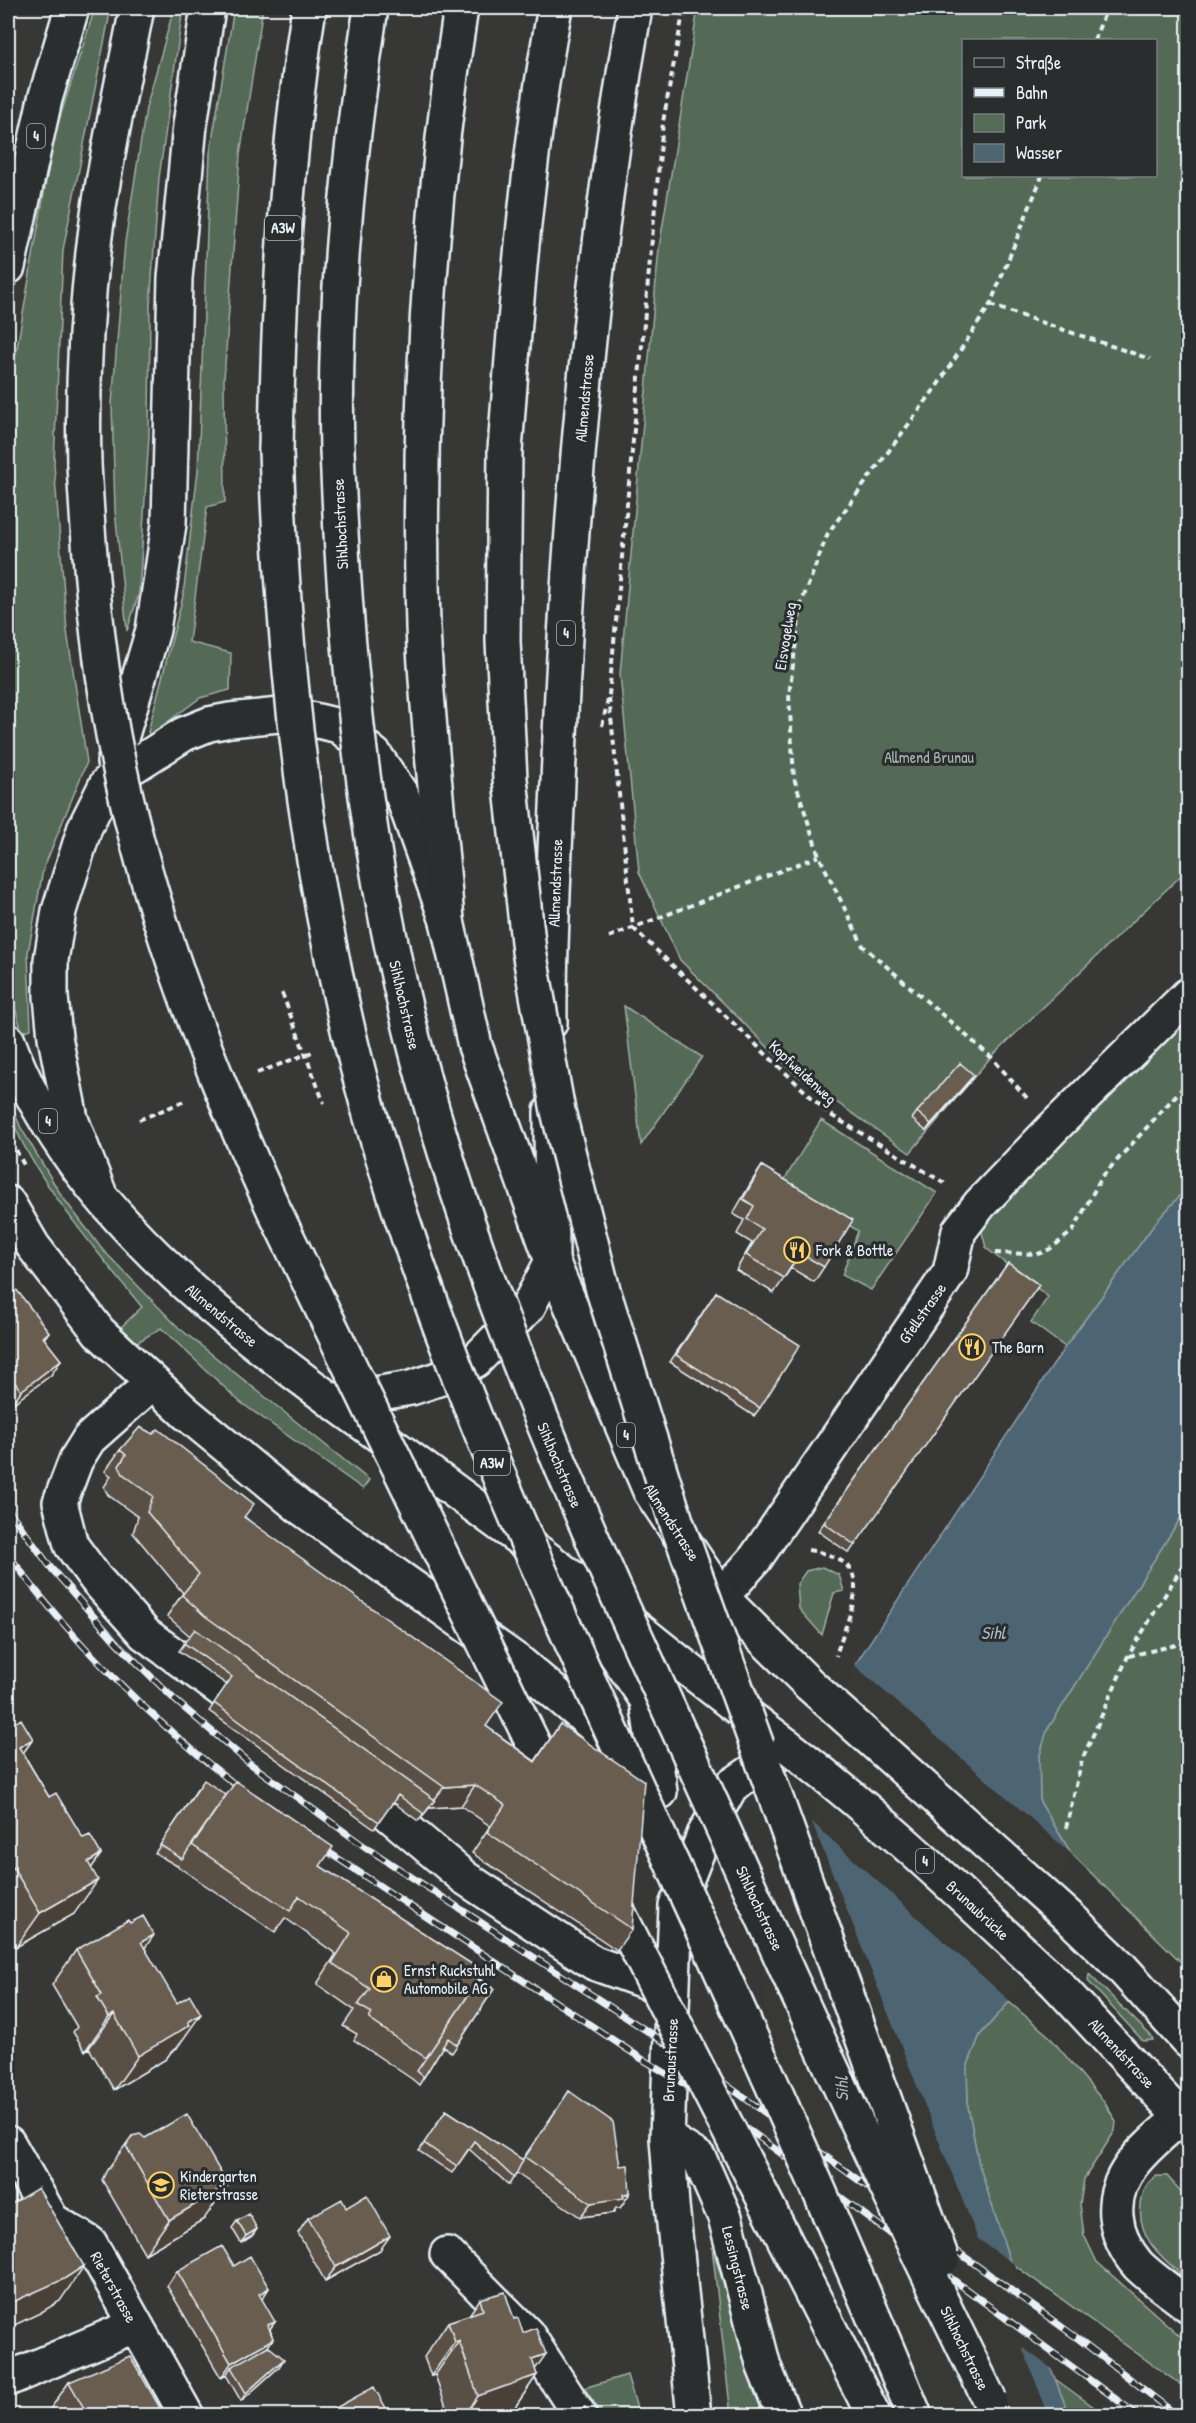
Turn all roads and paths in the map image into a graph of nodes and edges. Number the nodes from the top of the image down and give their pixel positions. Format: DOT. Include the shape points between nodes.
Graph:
graph roads {
  1 [pos="72,8"];
  2 [pos="137,8"];
  3 [pos="144,8"];
  4 [pos="208,8"];
  5 [pos="309,8"];
  6 [pos="370,8"];
  7 [pos="461,8"];
  8 [pos="555,8"];
  9 [pos="635,8"];
  10 [pos="684,8"];
  11 [pos="1107,8"];
  12 [pos="1094,39"];
  13 [pos="126,63"];
  14 [pos="1042,177"];
  15 [pos="8,267"];
  16 [pos="990,304"];
  17 [pos="1150,359"];
  18 [pos="609,695"];
  19 [pos="601,730"];
  20 [pos="107,783"];
  21 [pos="819,856"];
  22 [pos="447,921"];
  23 [pos="633,928"];
  24 [pos="609,937"];
  25 [pos="282,993"];
  26 [pos="1188,995"];
  27 [pos="8,1041"];
  28 [pos="1188,1082"];
  29 [pos="195,1097"];
  30 [pos="328,1113"];
  31 [pos="139,1120"];
  32 [pos="1053,1128"];
  33 [pos="100,1195"];
  34 [pos="8,1203"];
  35 [pos="980,1204"];
  36 [pos="954,1252"];
  37 [pos="552,1262"];
  38 [pos="153,1382"];
  39 [pos="332,1401"];
  40 [pos="1188,1557"];
  41 [pos="551,1562"];
  42 [pos="721,1597"];
  43 [pos="1188,1648"];
  44 [pos="1128,1656"];
  45 [pos="223,1691"];
  46 [pos="789,1747"];
  47 [pos="659,1781"];
  48 [pos="386,1812"];
  49 [pos="569,1818"];
  50 [pos="1066,1828"];
  51 [pos="596,1869"];
  52 [pos="676,1906"];
  53 [pos="1055,1982"];
  54 [pos="673,2000"];
  55 [pos="1188,2041"];
  56 [pos="1185,2121"];
  57 [pos="667,2138"];
  58 [pos="8,2143"];
  59 [pos="447,2254"];
  60 [pos="1188,2305"];
  61 [pos="136,2325"];
  62 [pos="8,2379"];
  63 [pos="993,2408"];
  64 [pos="187,2415"];
  65 [pos="580,2415"];
  66 [pos="694,2415"];
  67 [pos="784,2415"];
  68 [pos="874,2415"];
  69 [pos="915,2415"];
  1 -- 15 [label="main road, 4" via="45,99"];
  2 -- 13 [label="main road"];
  3 -- 13 [label="main road"];
  4 -- 20 [label="main road" via="190,125 175,278 169,524 153,630"];
  5 -- 69 [label="main road, A3W, bridge" via="296,91 278,319 279,549 289,681 317,879 346,1020 412,1251 493,1466 770,2080"];
  6 -- 63 [label="main road, Sihlhochstrasse, bridge" via="344,235 336,387 337,449 356,727 371,834 418,1057 449,1167 529,1392 868,2148"];
  7 -- 22 [label="main road" via="450,76 429,282 421,436 423,629"];
  8 -- 63 [label="main road, bridge" via="521,246 505,450 503,641 510,779 529,951 563,1132 603,1290 676,1521"];
  9 -- 37 [label="main road, Allmendstrasse / 4" via="595,281 563,677 550,1016"];
  10 -- 18 [label="path" via="663,122"];
  11 -- 12 [label="path"];
  13 -- 49 [label="main road, bridge" via="98,214 90,284 84,358 84,464 93,594 113,734 137,842 188,1002 240,1137"];
  14 -- 16 [label="path, Eisvogelweg"];
  16 -- 17 [label="path"];
  16 -- 21 [label="path, Eisvogelweg" via="937,386 828,533 801,604 789,695 794,777"];
  18 -- 19 [label="path"];
  18 -- 23 [label="path"];
  20 -- 22 [label="main road" via="184,734 209,724 289,714 339,726 375,755 402,795"];
  20 -- 33 [label="main road" via="72,864 59,911 51,969 61,1074 74,1128"];
  21 -- 23 [label="path"];
  21 -- 32 [label="path, Eisvogelweg" via="863,946 991,1057"];
  22 -- 37 [label="main road" via="475,1046"];
  23 -- 24 [label="path"];
  23 -- 35 [label="path, Kopfweidenweg" via="829,1114"];
  25 -- 30 [label="path"];
  26 -- 32 [label="main road, Gfellstrasse"];
  27 -- 33 [label="main road, Allmendstrasse / 4" via="43,1113"];
  28 -- 36 [label="path" via="1101,1178 1073,1232 1050,1249 1038,1254"];
  29 -- 31 [label="path"];
  32 -- 35 [label="main road, Gfellstrasse"];
  33 -- 39 [label="main road, Allmendstrasse / 4" via="155,1256 227,1322"];
  34 -- 38 [label="main road" via="33,1246 99,1332"];
  35 -- 36 [label="main road, Gfellstrasse" via="959,1231"];
  36 -- 42 [label="main road, Gfellstrasse" via="950,1272 755,1558"];
  37 -- 39 [label="main road" via="528,1307 476,1360 447,1376 411,1388"];
  37 -- 42 [label="main road, Allmendstrasse / 4" via="650,1491"];
  38 -- 45 [label="main road" via="89,1439 76,1460 60,1502 71,1545 96,1579 145,1634"];
  38 -- 47 [label="main road" via="300,1507 520,1664"];
  39 -- 41 [label="main road, Allmendstrasse / 4"];
  40 -- 44 [label="path"];
  41 -- 46 [label="main road, Allmendstrasse / 4"];
  41 -- 47 [label="main road" via="646,1700"];
  42 -- 55 [label="main road, Allmendstrasse / 4, bridge" via="810,1685 1071,1919"];
  43 -- 44 [label="path" via="1176,1645"];
  44 -- 50 [label="path" via="1082,1760"];
  46 -- 52 [label="main road, Brunaustrasse" via="731,1786 704,1835"];
  46 -- 53 [label="main road, Brunaubrücke / 4, bridge" via="908,1844"];
  47 -- 52 [label="main road" via="663,1837"];
  48 -- 54 [label="main road" via="465,1878 594,1963 646,1982"];
  51 -- 68 [label="main road, bridge"];
  52 -- 54 [label="main road, Brunaustrasse"];
  53 -- 56 [label="main road, Allmendstrasse / 4"];
  54 -- 57 [label="main road, Brunaustrasse"];
  56 -- 60 [label="main road" via="1132,2163 1124,2175 1115,2206 1118,2236 1138,2265"];
  57 -- 66 [label="main road, Brunaustrasse"];
  57 -- 67 [label="main road, Lessingstrasse" via="699,2158 725,2217 764,2367"];
  58 -- 61 [label="main road, Rieterstrasse" via="52,2220 90,2243"];
  59 -- 65 [label="main road" via="527,2334"];
  61 -- 62 [label="main road"];
  61 -- 64 [label="main road, Rieterstrasse"];
}
